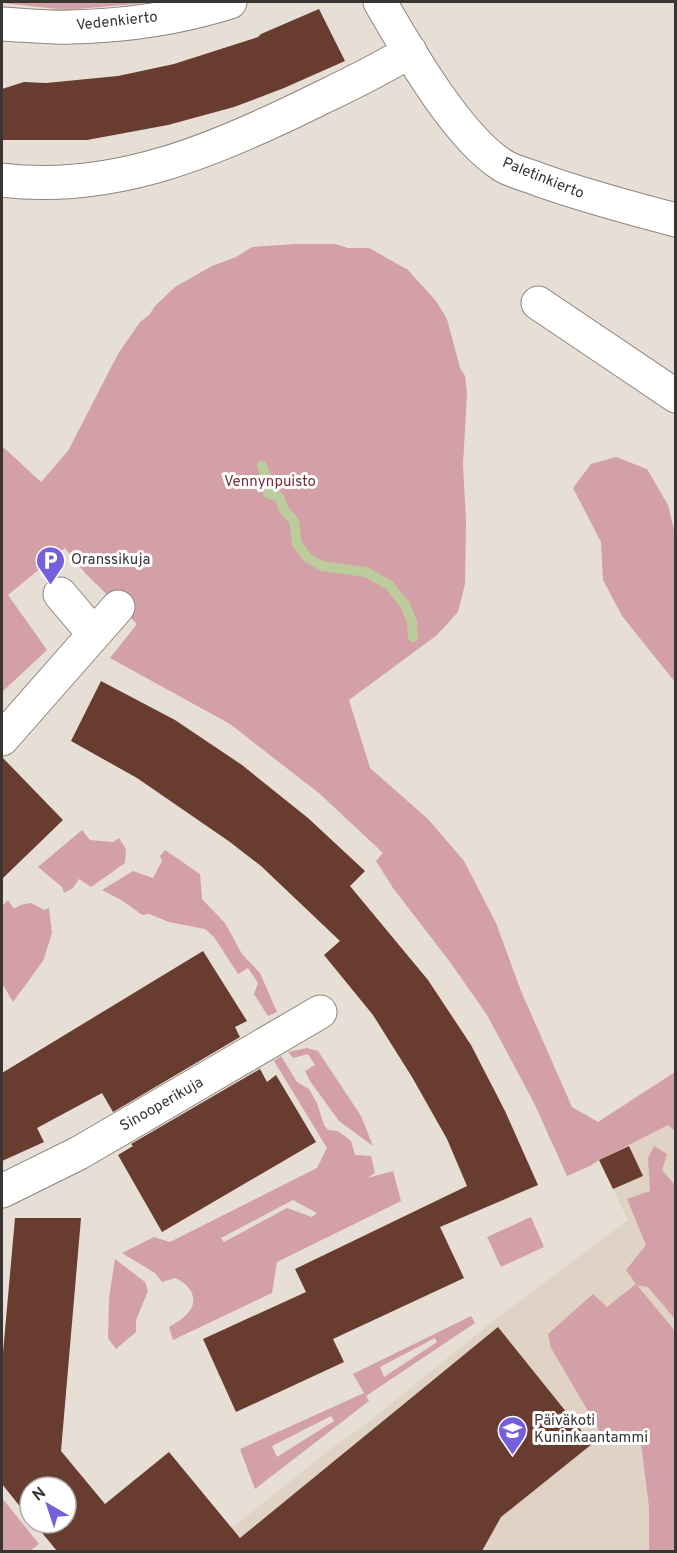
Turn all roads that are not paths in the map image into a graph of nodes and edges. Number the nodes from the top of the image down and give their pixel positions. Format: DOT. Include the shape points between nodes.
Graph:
graph roads {
  1 [pos="230,2"];
  2 [pos="380,2"];
  3 [pos="2,24"];
  4 [pos="410,51"];
  5 [pos="2,180"];
  6 [pos="675,220"];
  7 [pos="538,303"];
  8 [pos="675,396"];
  9 [pos="60,594"];
  10 [pos="118,607"];
  11 [pos="93,633"];
  12 [pos="2,739"];
  13 [pos="320,1012"];
  14 [pos="2,1191"];
  1 -- 3 [label="street, Vedenkierto" via="139,22 70,27"];
  2 -- 4 [label="street, Paletinkierto"];
  4 -- 5 [label="street" via="290,113 197,154 125,175 33,184"];
  4 -- 6 [label="street, Paletinkierto" via="467,133 503,166 588,198"];
  7 -- 8 [label="street"];
  9 -- 11 [label="street"];
  10 -- 11 [label="street"];
  11 -- 12 [label="street"];
  13 -- 14 [label="street, Sinooperikuja" via="79,1153"];
}
